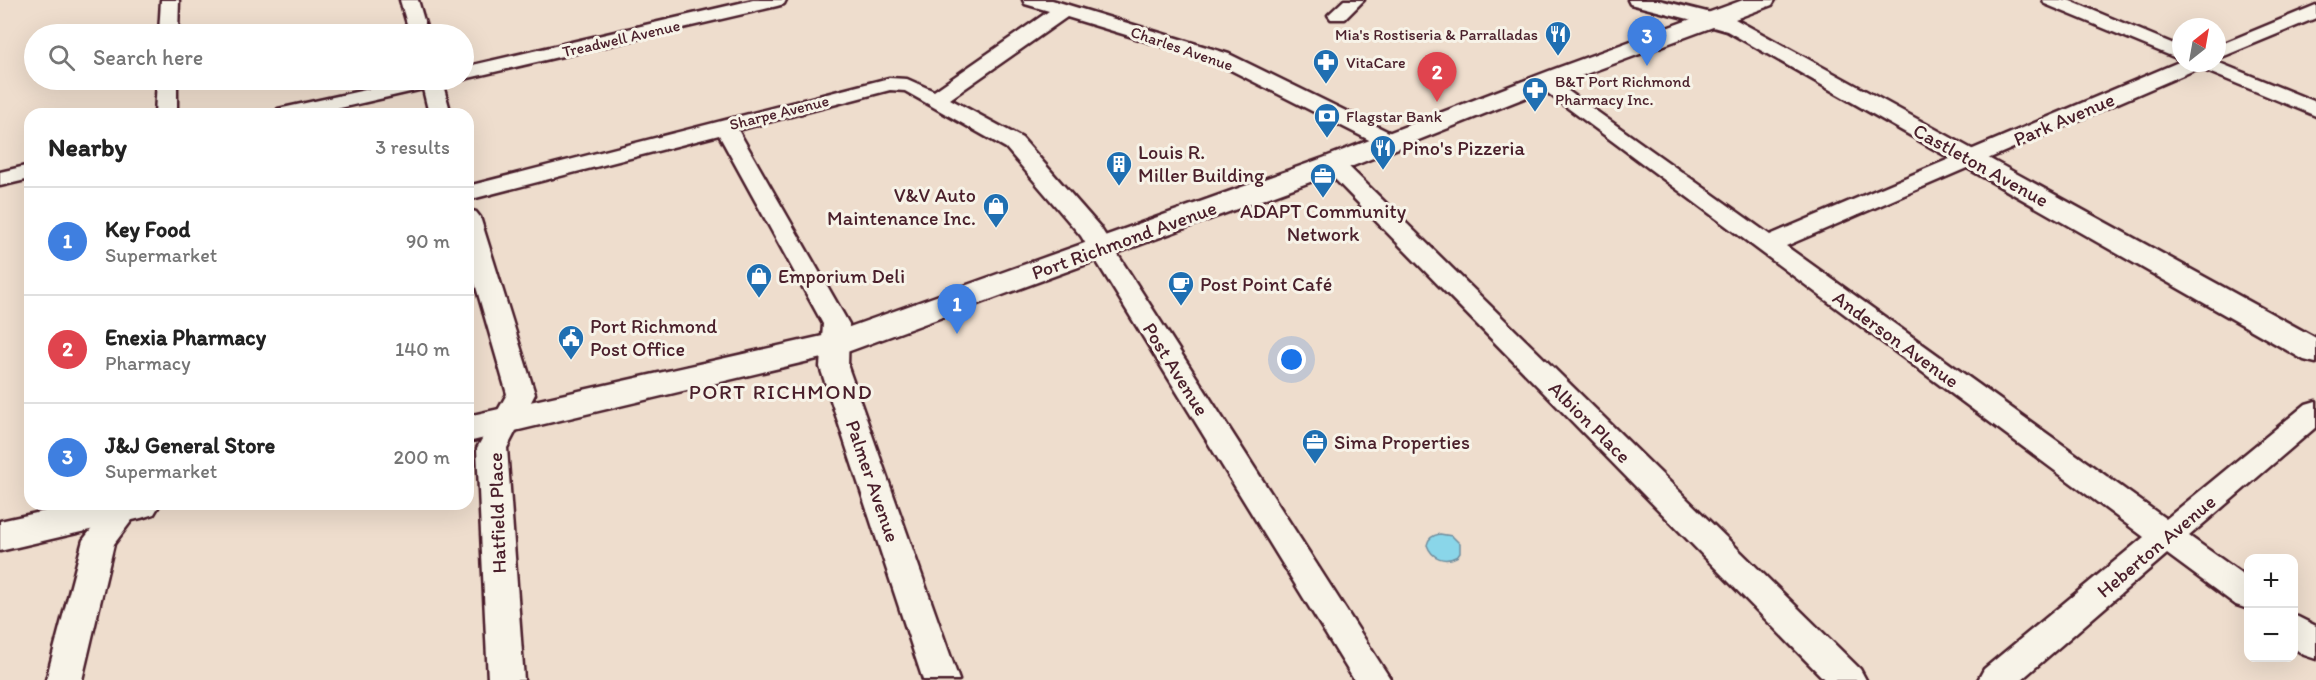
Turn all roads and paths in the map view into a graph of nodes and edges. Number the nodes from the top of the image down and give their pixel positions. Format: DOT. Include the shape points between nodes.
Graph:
graph roads {
  1 [pos="170,0"];
  2 [pos="409,0"];
  3 [pos="777,0"];
  4 [pos="1032,0"];
  5 [pos="1355,0"];
  6 [pos="1637,0"];
  7 [pos="1764,0"];
  8 [pos="2052,0"];
  9 [pos="2293,0"];
  10 [pos="1064,10"];
  11 [pos="2316,10"];
  12 [pos="1338,15"];
  13 [pos="1712,19"];
  14 [pos="169,24"];
  15 [pos="416,24"];
  16 [pos="2226,49"];
  17 [pos="2172,50"];
  18 [pos="474,72"];
  19 [pos="2173,72"];
  20 [pos="2225,72"];
  21 [pos="1543,82"];
  22 [pos="167,90"];
  23 [pos="390,90"];
  24 [pos="435,90"];
  25 [pos="935,100"];
  26 [pos="166,108"];
  27 [pos="312,108"];
  28 [pos="439,108"];
  29 [pos="2316,110"];
  30 [pos="725,126"];
  31 [pos="1391,142"];
  32 [pos="1970,159"];
  33 [pos="1333,164"];
  34 [pos="24,173"];
  35 [pos="0,179"];
  36 [pos="474,191"];
  37 [pos="474,237"];
  38 [pos="1768,245"];
  39 [pos="1101,249"];
  40 [pos="835,344"];
  41 [pos="2316,352"];
  42 [pos="2316,411"];
  43 [pos="506,421"];
  44 [pos="474,428"];
  45 [pos="111,510"];
  46 [pos="127,510"];
  47 [pos="0,536"];
  48 [pos="2167,536"];
  49 [pos="2244,593"];
  50 [pos="2298,632"];
  51 [pos="2316,645"];
  52 [pos="64,680"];
  53 [pos="506,680"];
  54 [pos="941,680"];
  55 [pos="1373,680"];
  56 [pos="1848,680"];
  57 [pos="1996,680"];
  1 -- 14 [label="street"];
  2 -- 15 [label="street"];
  3 -- 18 [label="street, Treadwell Avenue"];
  4 -- 10 [label="street, Charles Avenue"];
  5 -- 12 [label="street"];
  6 -- 13 [label="street, Castleton Avenue"];
  7 -- 13 [label="street, Port Richmond Avenue"];
  8 -- 17 [label="street"];
  9 -- 11 [label="street"];
  10 -- 25 [label="street"];
  10 -- 31 [label="street, Charles Avenue" via="1222,58"];
  11 -- 16 [label="street"];
  13 -- 21 [label="street, Port Richmond Avenue"];
  13 -- 32 [label="street, Castleton Avenue" via="1735,26"];
  19 -- 32 [label="street, Park Avenue"];
  20 -- 29 [label="street"];
  21 -- 31 [label="street, Port Richmond Avenue"];
  21 -- 38 [label="street, Anderson Avenue"];
  22 -- 26 [label="street"];
  23 -- 27 [label="street"];
  24 -- 28 [label="street"];
  25 -- 30 [label="street, Sharpe Avenue" via="912,87 889,84"];
  25 -- 39 [label="street, Post Avenue" via="1014,143 1091,231"];
  30 -- 36 [label="street, Sharpe Avenue"];
  30 -- 40 [label="street, Palmer Avenue" via="836,324"];
  31 -- 33 [label="street, Port Richmond Avenue"];
  32 -- 38 [label="street, Park Avenue"];
  32 -- 41 [label="street, Castleton Avenue"];
  33 -- 39 [label="street, Port Richmond Avenue"];
  33 -- 56 [label="street, Albion Place"];
  34 -- 35 [label="street"];
  37 -- 43 [label="street, Hatfield Place" via="521,394"];
  38 -- 48 [label="street, Anderson Avenue"];
  39 -- 40 [label="street, Port Richmond Avenue"];
  39 -- 55 [label="street, Post Avenue"];
  40 -- 43 [label="street, Port Richmond Avenue"];
  40 -- 54 [label="street, Palmer Avenue" via="834,368"];
  42 -- 48 [label="street, Heberton Avenue"];
  43 -- 44 [label="street, Port Richmond Avenue"];
  43 -- 53 [label="street, Hatfield Place" via="492,448"];
  45 -- 47 [label="street"];
  46 -- 52 [label="street" via="99,540"];
  48 -- 49 [label="street, Anderson Avenue"];
  48 -- 57 [label="street, Heberton Avenue"];
  50 -- 51 [label="street"];
}
